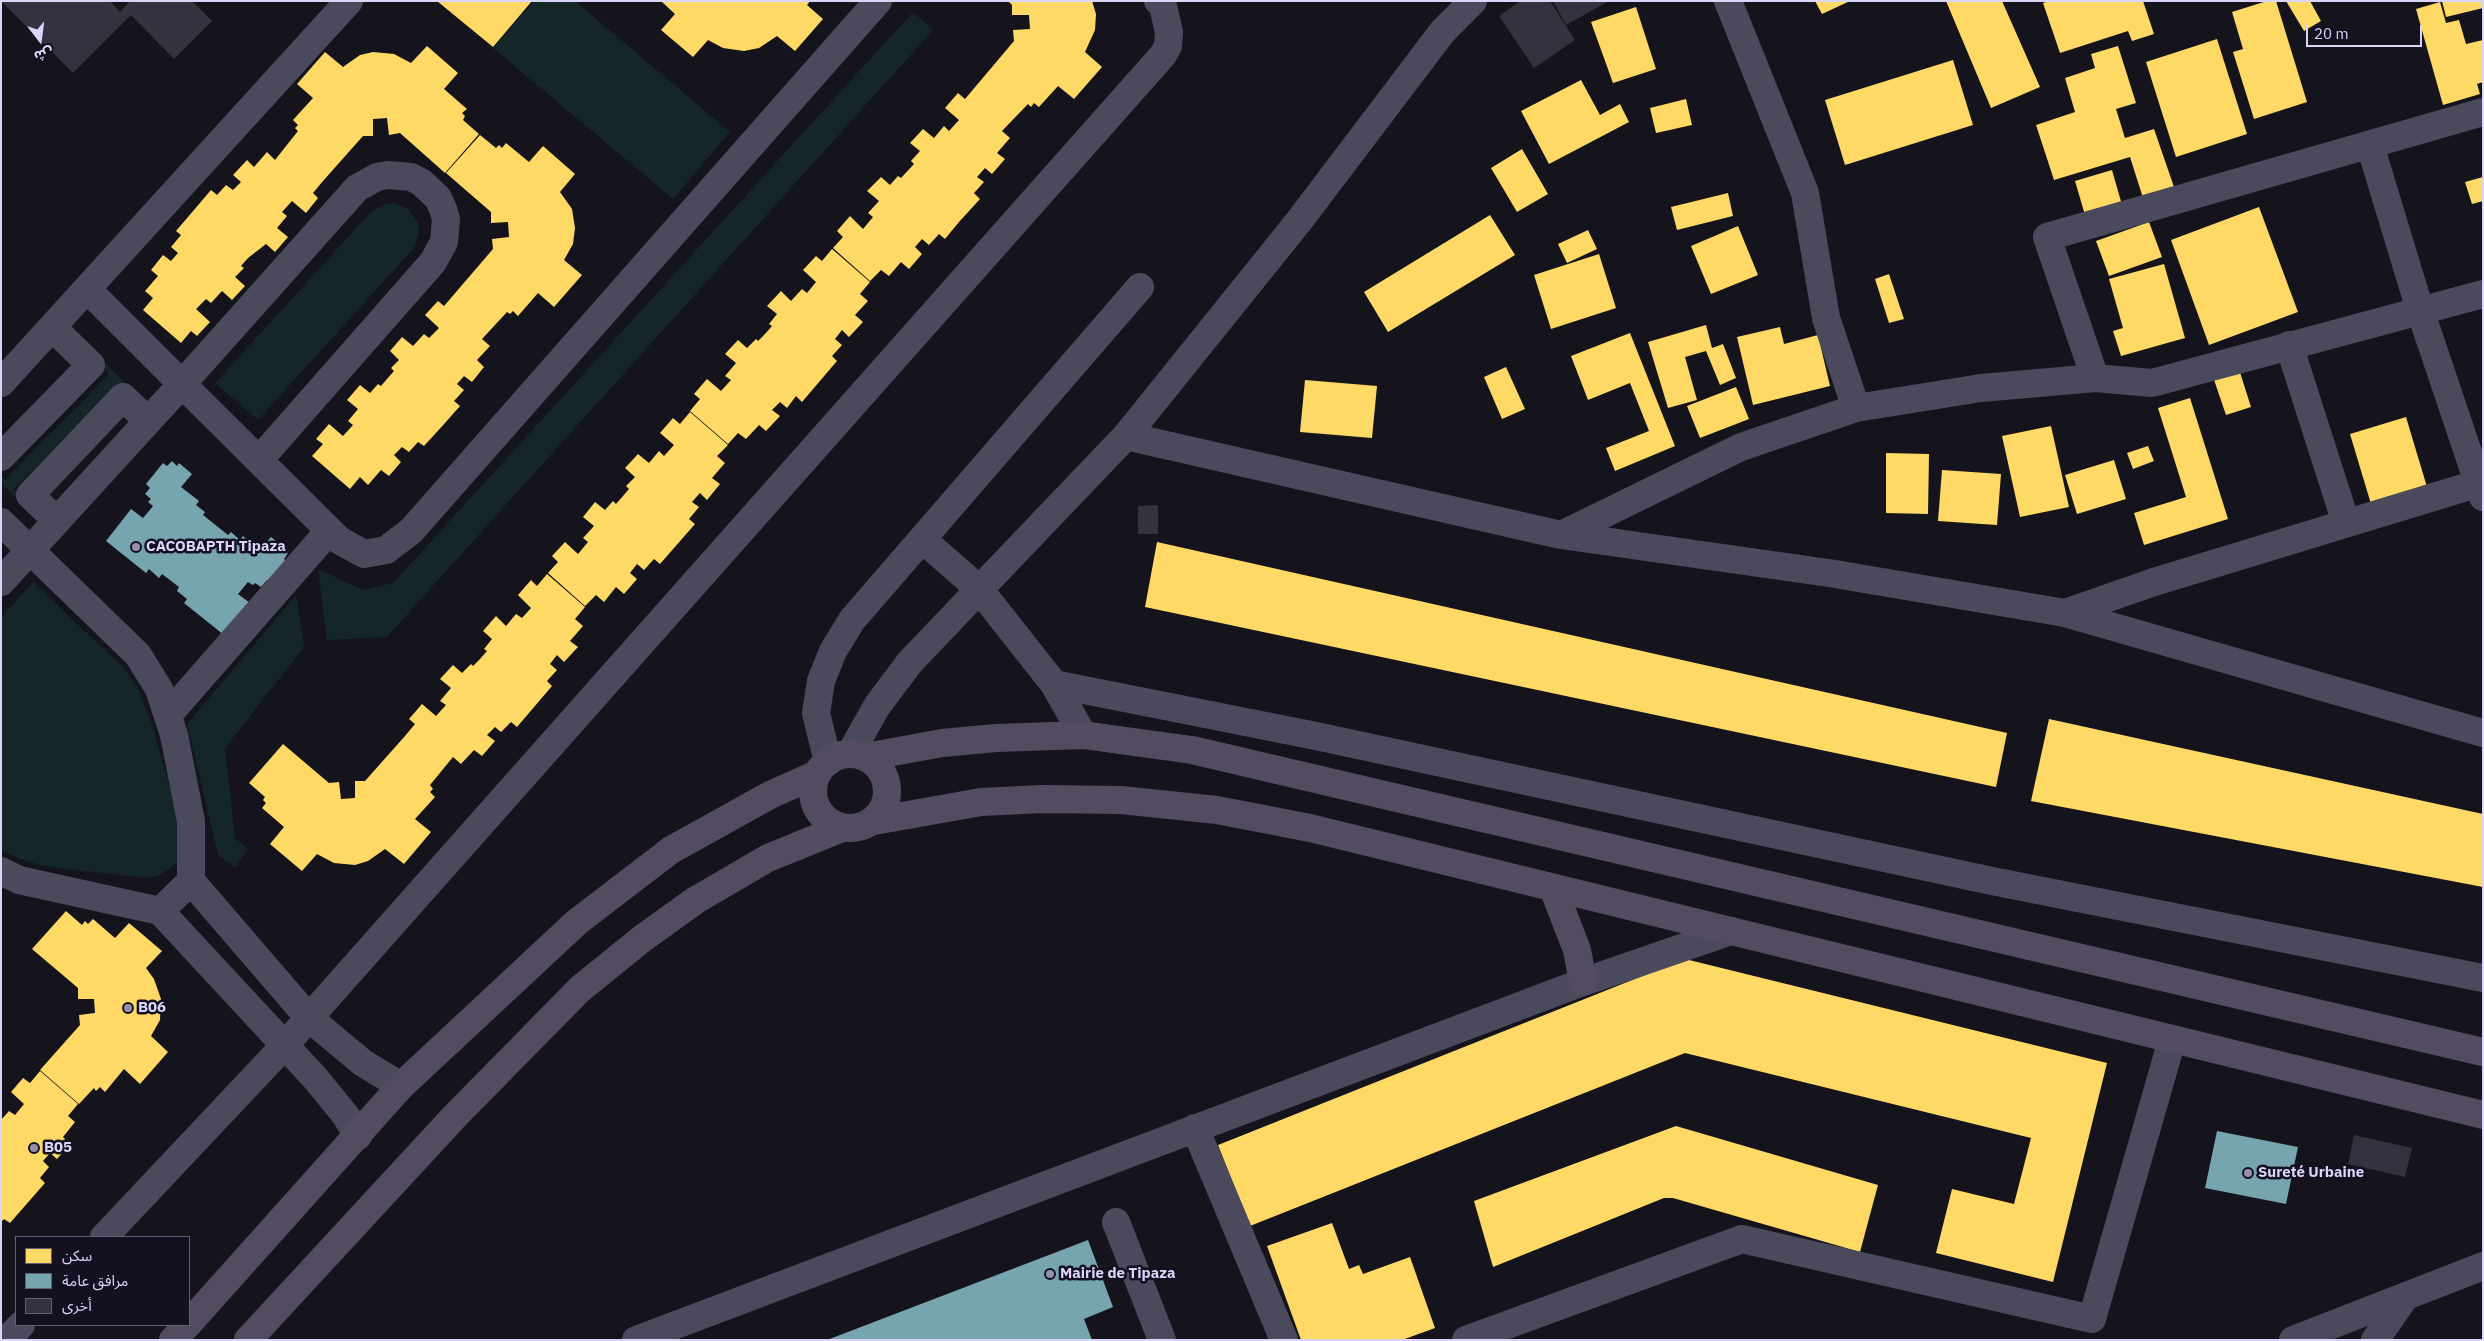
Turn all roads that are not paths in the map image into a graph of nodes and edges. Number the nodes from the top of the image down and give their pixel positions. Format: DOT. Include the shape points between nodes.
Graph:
graph roads {
  1 [pos="349,1"];
  2 [pos="878,1"];
  3 [pos="1158,1"];
  4 [pos="1473,1"];
  5 [pos="1728,1"];
  6 [pos="2483,112"];
  7 [pos="2370,146"];
  8 [pos="1140,287"];
  9 [pos="87,289"];
  10 [pos="2483,294"];
  11 [pos="2420,310"];
  12 [pos="52,327"];
  13 [pos="2289,345"];
  14 [pos="2095,378"];
  15 [pos="1,383"];
  16 [pos="182,384"];
  17 [pos="1856,408"];
  18 [pos="148,421"];
  19 [pos="1126,436"];
  20 [pos="1,457"];
  21 [pos="258,460"];
  22 [pos="2482,487"];
  23 [pos="56,521"];
  24 [pos="1,522"];
  25 [pos="2346,523"];
  26 [pos="329,531"];
  27 [pos="1561,535"];
  28 [pos="922,539"];
  29 [pos="30,549"];
  30 [pos="1,582"];
  31 [pos="979,589"];
  32 [pos="2065,613"];
  33 [pos="1054,684"];
  34 [pos="168,715"];
  35 [pos="2483,733"];
  36 [pos="1083,735"];
  37 [pos="840,762"];
  38 [pos="874,820"];
  39 [pos="842,828"];
  40 [pos="1,870"];
  41 [pos="191,881"];
  42 [pos="1553,888"];
  43 [pos="160,911"];
  44 [pos="1731,931"];
  45 [pos="2483,978"];
  46 [pos="1583,982"];
  47 [pos="309,1018"];
  48 [pos="2172,1040"];
  49 [pos="284,1046"];
  50 [pos="2483,1052"];
  51 [pos="401,1086"];
  52 [pos="2483,1115"];
  53 [pos="1195,1128"];
  54 [pos="358,1136"];
  55 [pos="1116,1222"];
  56 [pos="105,1236"];
  57 [pos="2483,1266"];
  58 [pos="2406,1296"];
  59 [pos="190,1322"];
  60 [pos="20,1326"];
  61 [pos="186,1326"];
  62 [pos="2096,1330"];
  63 [pos="7,1340"];
  64 [pos="173,1340"];
  65 [pos="248,1340"];
  66 [pos="636,1340"];
  67 [pos="1162,1340"];
  68 [pos="1284,1340"];
  69 [pos="1466,1340"];
  70 [pos="2293,1340"];
  71 [pos="2375,1340"];
  1 -- 9 [label="street"];
  2 -- 26 [label="street" via="412,531 386,550 364,554"];
  3 -- 47 [label="street" via="1163,6 1169,32 1168,46 1162,55"];
  4 -- 19 [label="street" via="1443,31 1299,221"];
  5 -- 17 [label="street" via="1806,193 1826,318"];
  6 -- 7 [label="street"];
  7 -- 11 [label="street"];
  7 -- 14 [label="street" via="2047,237"];
  8 -- 28 [label="street"];
  9 -- 12 [label="street"];
  9 -- 16 [label="street"];
  10 -- 11 [label="street"];
  11 -- 13 [label="street"];
  11 -- 22 [label="street"];
  12 -- 15 [label="street"];
  12 -- 20 [label="street" via="91,365"];
  13 -- 14 [label="street" via="2152,383"];
  13 -- 25 [label="street"];
  14 -- 17 [label="street" via="1981,388"];
  16 -- 18 [label="street"];
  16 -- 21 [label="street"];
  16 -- 21 [label="street" via="357,188 388,174 411,177 430,189 438,198 446,219 440,253"];
  17 -- 27 [label="street" via="1741,447"];
  18 -- 23 [label="street"];
  18 -- 23 [label="street" via="123,397 30,495"];
  19 -- 27 [label="street"];
  19 -- 31 [label="street"];
  21 -- 26 [label="street"];
  22 -- 25 [label="street"];
  23 -- 29 [label="street"];
  24 -- 29 [label="street"];
  25 -- 32 [label="street"];
  26 -- 34 [label="street"];
  27 -- 32 [label="street" via="1829,573"];
  28 -- 31 [label="street"];
  28 -- 37 [label="street" via="852,620 833,651 821,681 816,713"];
  29 -- 30 [label="street"];
  29 -- 34 [label="street" via="138,655 159,689"];
  31 -- 33 [label="street"];
  31 -- 37 [label="street" via="910,662"];
  32 -- 35 [label="street"];
  33 -- 36 [label="street"];
  33 -- 45 [label="street" via="1316,736 1992,881"];
  34 -- 41 [label="street" via="191,821"];
  36 -- 37 [label="main road" via="996,738"];
  36 -- 50 [label="main road" via="1192,750"];
  37 -- 38 [label="main road" via="879,768 884,774 888,791 884,807"];
  37 -- 39 [label="main road" via="813,790 816,807 826,820"];
  37 -- 51 [label="main road" via="721,821 671,850 608,896"];
  38 -- 39 [label="main road" via="853,829"];
  38 -- 42 [label="main road" via="981,802 1121,800 1217,810 1310,828"];
  39 -- 65 [label="main road" via="768,858 696,900 580,989 455,1116"];
  40 -- 43 [label="street" via="20,880"];
  41 -- 43 [label="street"];
  41 -- 47 [label="street"];
  42 -- 44 [label="main road"];
  42 -- 46 [label="main road" via="1577,950"];
  43 -- 49 [label="street"];
  44 -- 46 [label="street"];
  44 -- 48 [label="main road"];
  46 -- 53 [label="street"];
  47 -- 49 [label="street"];
  47 -- 51 [label="street" via="363,1063"];
  48 -- 52 [label="main road"];
  48 -- 62 [label="street"];
  49 -- 54 [label="street" via="331,1096"];
  49 -- 56 [label="street"];
  51 -- 54 [label="main road"];
  53 -- 66 [label="street"];
  53 -- 68 [label="street"];
  54 -- 59 [label="main road"];
  55 -- 67 [label="street"];
  57 -- 58 [label="street"];
  58 -- 70 [label="street"];
  58 -- 71 [label="street"];
  60 -- 63 [label="street"];
  61 -- 64 [label="main road"];
  62 -- 69 [label="street" via="1742,1239"];
}
